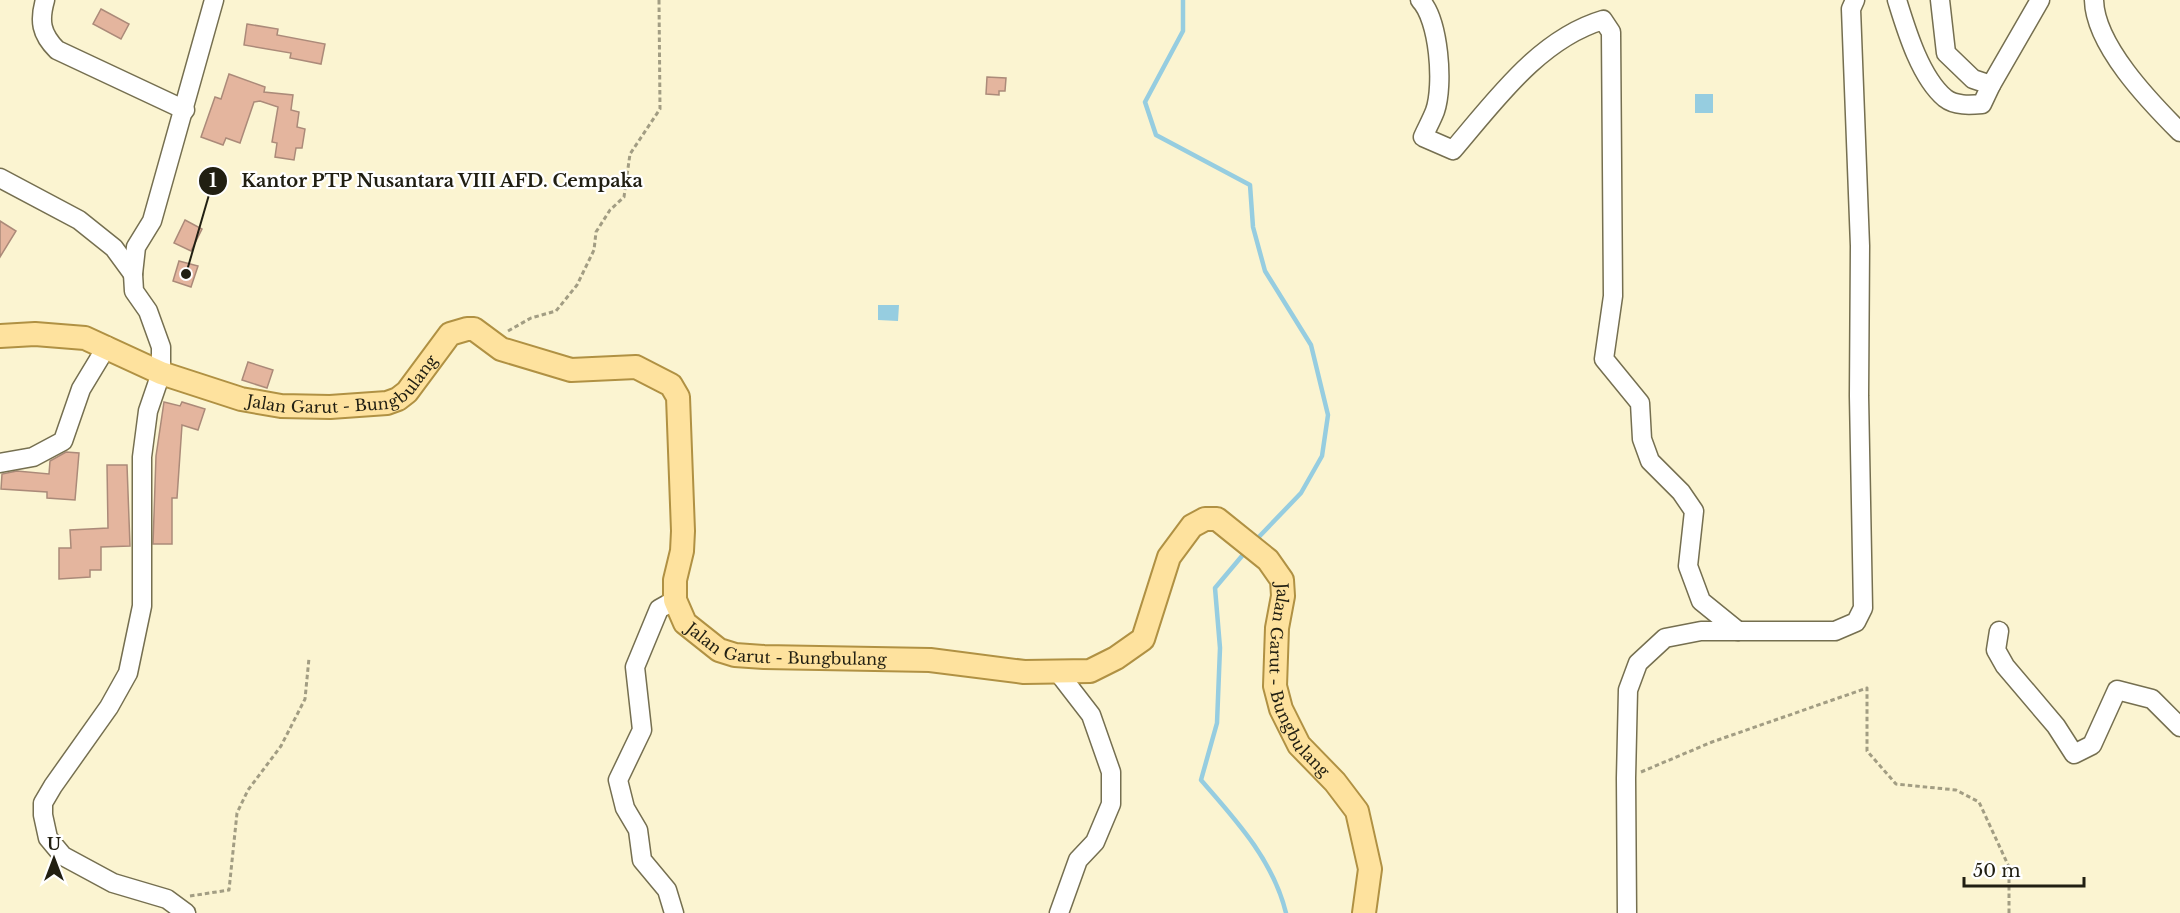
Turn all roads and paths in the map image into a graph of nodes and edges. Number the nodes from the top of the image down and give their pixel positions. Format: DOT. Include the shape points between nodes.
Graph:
graph roads {
  1 [pos="45,0"];
  2 [pos="214,0"];
  3 [pos="659,0"];
  4 [pos="1420,0"];
  5 [pos="1855,0"];
  6 [pos="1897,0"];
  7 [pos="1940,0"];
  8 [pos="2040,0"];
  9 [pos="2094,0"];
  10 [pos="1991,85"];
  11 [pos="185,110"];
  12 [pos="2180,132"];
  13 [pos="0,178"];
  14 [pos="133,274"];
  15 [pos="0,336"];
  16 [pos="493,344"];
  17 [pos="107,346"];
  18 [pos="160,373"];
  19 [pos="0,463"];
  20 [pos="675,600"];
  21 [pos="1738,631"];
  22 [pos="1999,631"];
  23 [pos="309,657"];
  24 [pos="1057,671"];
  25 [pos="2180,727"];
  26 [pos="1626,778"];
  27 [pos="167,899"];
  28 [pos="186,913"];
  29 [pos="674,913"];
  30 [pos="1059,913"];
  31 [pos="1364,913"];
  32 [pos="1627,913"];
  33 [pos="2009,913"];
  1 -- 11 [label="street" via="41,25 47,40 57,50"];
  2 -- 11 [label="street"];
  3 -- 16 [label="path" via="660,109 630,154 624,197 596,232 594,250 577,285 556,311 511,328"];
  4 -- 21 [label="street" via="1435,28 1438,69 1436,109 1423,137 1453,150 1516,77 1547,51 1590,24 1604,20 1611,32 1613,296 1604,359 1640,403 1642,439 1650,462 1681,492 1694,511 1688,566 1701,601"];
  5 -- 21 [label="street" via="1851,9 1860,246 1858,396 1863,608 1856,622 1835,631"];
  6 -- 10 [label="street" via="1911,45 1946,98 1966,105 1982,104"];
  7 -- 10 [label="street" via="1946,53 1973,79"];
  8 -- 10 [label="street"];
  9 -- 12 [label="street" via="2094,10 2112,52"];
  11 -- 14 [label="street" via="152,221 136,246"];
  13 -- 14 [label="street" via="79,220 114,248"];
  14 -- 18 [label="street" via="135,291 148,311 161,347"];
  15 -- 17 [label="main road, Jalan Garut - Bungbulang" via="60,335 86,338"];
  16 -- 18 [label="main road, Jalan Garut - Bungbulang" via="474,329 454,331 407,392 387,403 361,406 281,406 241,399"];
  16 -- 20 [label="main road, Jalan Garut - Bungbulang" via="501,350 571,370 636,367 676,390 683,512"];
  17 -- 18 [label="main road, Jalan Garut - Bungbulang"];
  17 -- 19 [label="street" via="81,389 63,441 33,458"];
  18 -- 27 [label="street" via="148,411 142,457 142,606 128,673 110,707 53,786 43,803 43,815 48,838 63,856 113,883"];
  20 -- 24 [label="main road, Jalan Garut - Bungbulang" via="685,623 719,650 735,655 930,660 1024,672"];
  20 -- 29 [label="street" via="659,609 635,667 642,730 618,780 625,808 638,830 642,860 667,890"];
  21 -- 26 [label="street" via="1701,631 1665,638 1638,663 1628,690"];
  22 -- 25 [label="street" via="1996,650 2005,666 2056,726 2074,754 2092,745 2117,690 2152,699"];
  23 -- 27 [label="path" via="305,699 281,746 248,790 237,813 229,890"];
  24 -- 30 [label="street" via="1091,715 1111,772 1111,804 1095,842 1078,860"];
  24 -- 31 [label="main road, Jalan Garut - Bungbulang" via="1090,671 1143,639 1169,557 1192,526 1205,519 1217,519 1232,529 1268,560 1281,580 1275,686 1281,709 1299,745 1357,811 1370,869"];
  26 -- 32 [label="street"];
  26 -- 33 [label="path" via="1712,742 1867,688 1867,751 1896,784 1956,790 1979,802 2009,867"];
  27 -- 28 [label="street"];
}
